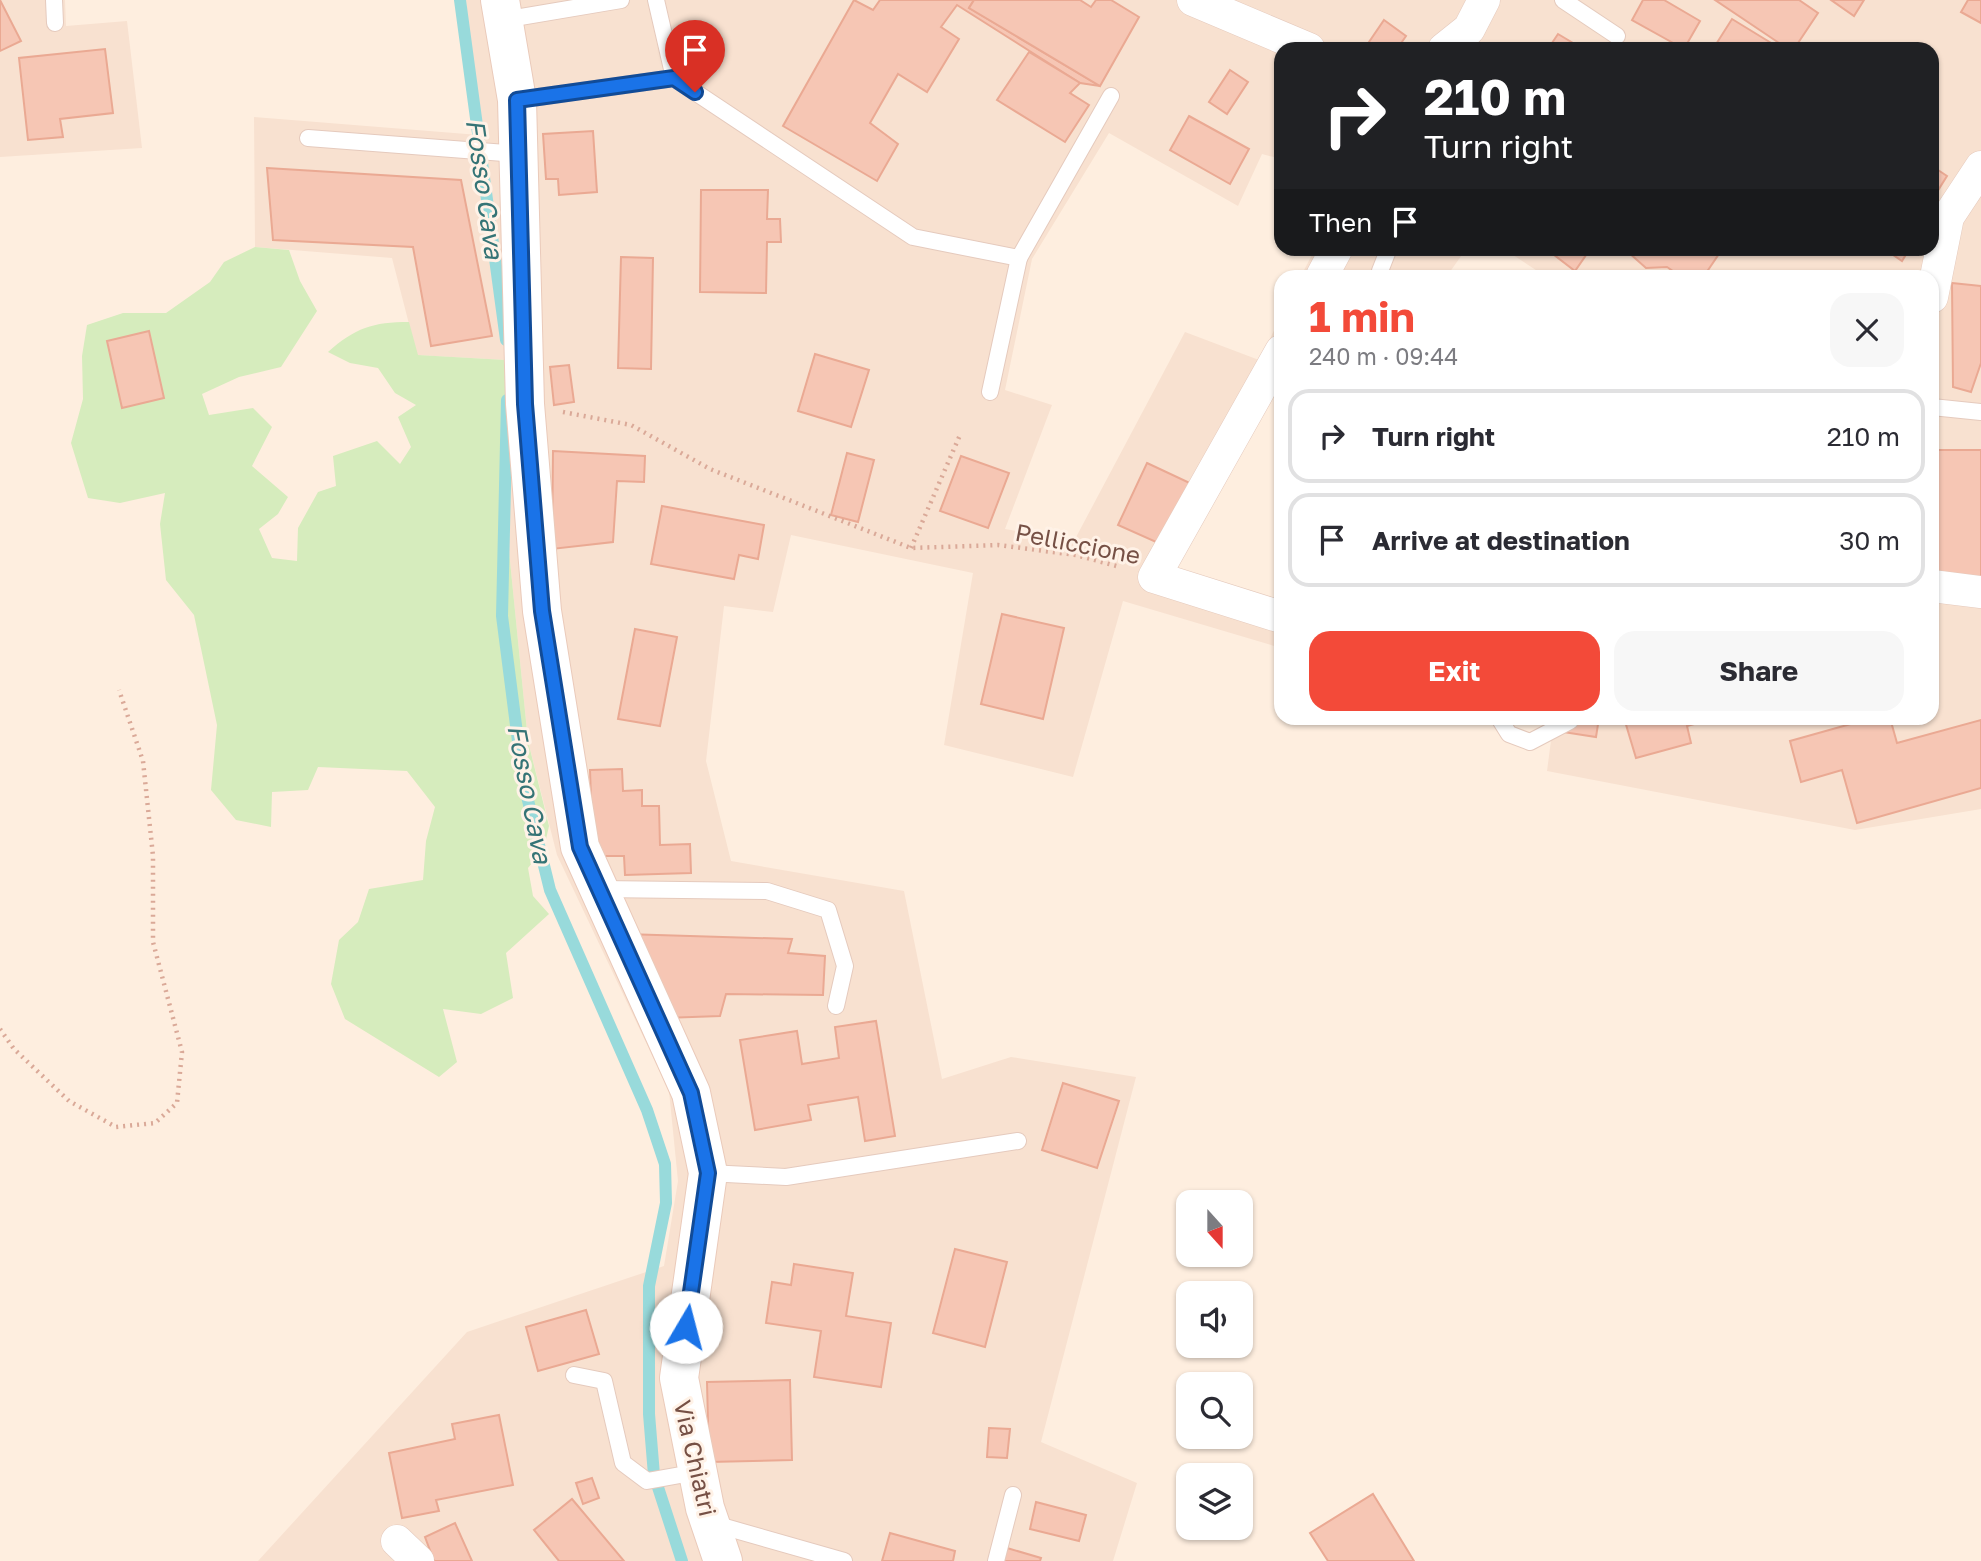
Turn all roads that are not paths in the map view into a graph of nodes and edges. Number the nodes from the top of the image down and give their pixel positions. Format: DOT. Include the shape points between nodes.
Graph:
graph roads {
  1 [pos="54,0"];
  2 [pos="621,0"];
  3 [pos="656,0"];
  4 [pos="1193,0"];
  5 [pos="1484,0"];
  6 [pos="1563,0"];
  7 [pos="502,10"];
  8 [pos="55,23"];
  9 [pos="1617,36"];
  10 [pos="1292,42"];
  11 [pos="1453,42"];
  12 [pos="674,78"];
  13 [pos="1111,96"];
  14 [pos="517,100"];
  15 [pos="308,138"];
  16 [pos="510,153"];
  17 [pos="1981,167"];
  18 [pos="1019,258"];
  19 [pos="1936,270"];
  20 [pos="1274,363"];
  21 [pos="990,392"];
  22 [pos="1939,408"];
  23 [pos="1981,412"];
  24 [pos="1939,587"];
  25 [pos="1981,593"];
  26 [pos="1274,615"];
  27 [pos="1503,725"];
  28 [pos="1562,725"];
  29 [pos="599,889"];
  30 [pos="836,1006"];
  31 [pos="1018,1141"];
  32 [pos="708,1173"];
  33 [pos="574,1375"];
  34 [pos="685,1474"];
  35 [pos="1013,1495"];
  36 [pos="711,1523"];
  37 [pos="723,1561"];
  38 [pos="844,1561"];
  39 [pos="996,1561"];
  1 -- 8 [label="lane"];
  2 -- 7 [label="lane"];
  3 -- 12 [label="lane"];
  4 -- 10 [label="street"];
  5 -- 11 [label="street" via="1469,29"];
  6 -- 9 [label="lane"];
  7 -- 14 [label="street, Via Chiatri"];
  12 -- 14 [label="lane"];
  12 -- 18 [label="lane" via="913,237"];
  13 -- 18 [label="lane"];
  14 -- 16 [label="street, Via Chiatri"];
  15 -- 16 [label="lane"];
  16 -- 29 [label="street, Via Chiatri" via="542,611 580,847"];
  17 -- 19 [label="street" via="1948,217"];
  18 -- 21 [label="lane"];
  20 -- 26 [label="street" via="1154,577"];
  22 -- 23 [label="lane"];
  24 -- 25 [label="street"];
  27 -- 28 [label="lane" via="1509,734 1530,742"];
  29 -- 30 [label="lane" via="766,891 828,910 845,966"];
  29 -- 32 [label="street, Via Chiatri" via="691,1093"];
  31 -- 32 [label="lane" via="786,1177"];
  32 -- 34 [label="street, Via Chiatri" via="679,1378"];
  33 -- 34 [label="lane" via="604,1381 623,1463 647,1481"];
  34 -- 36 [label="street, Via Chiatri"];
  35 -- 39 [label="lane"];
  36 -- 37 [label="street, Via Chiatri"];
  36 -- 38 [label="lane"];
}
